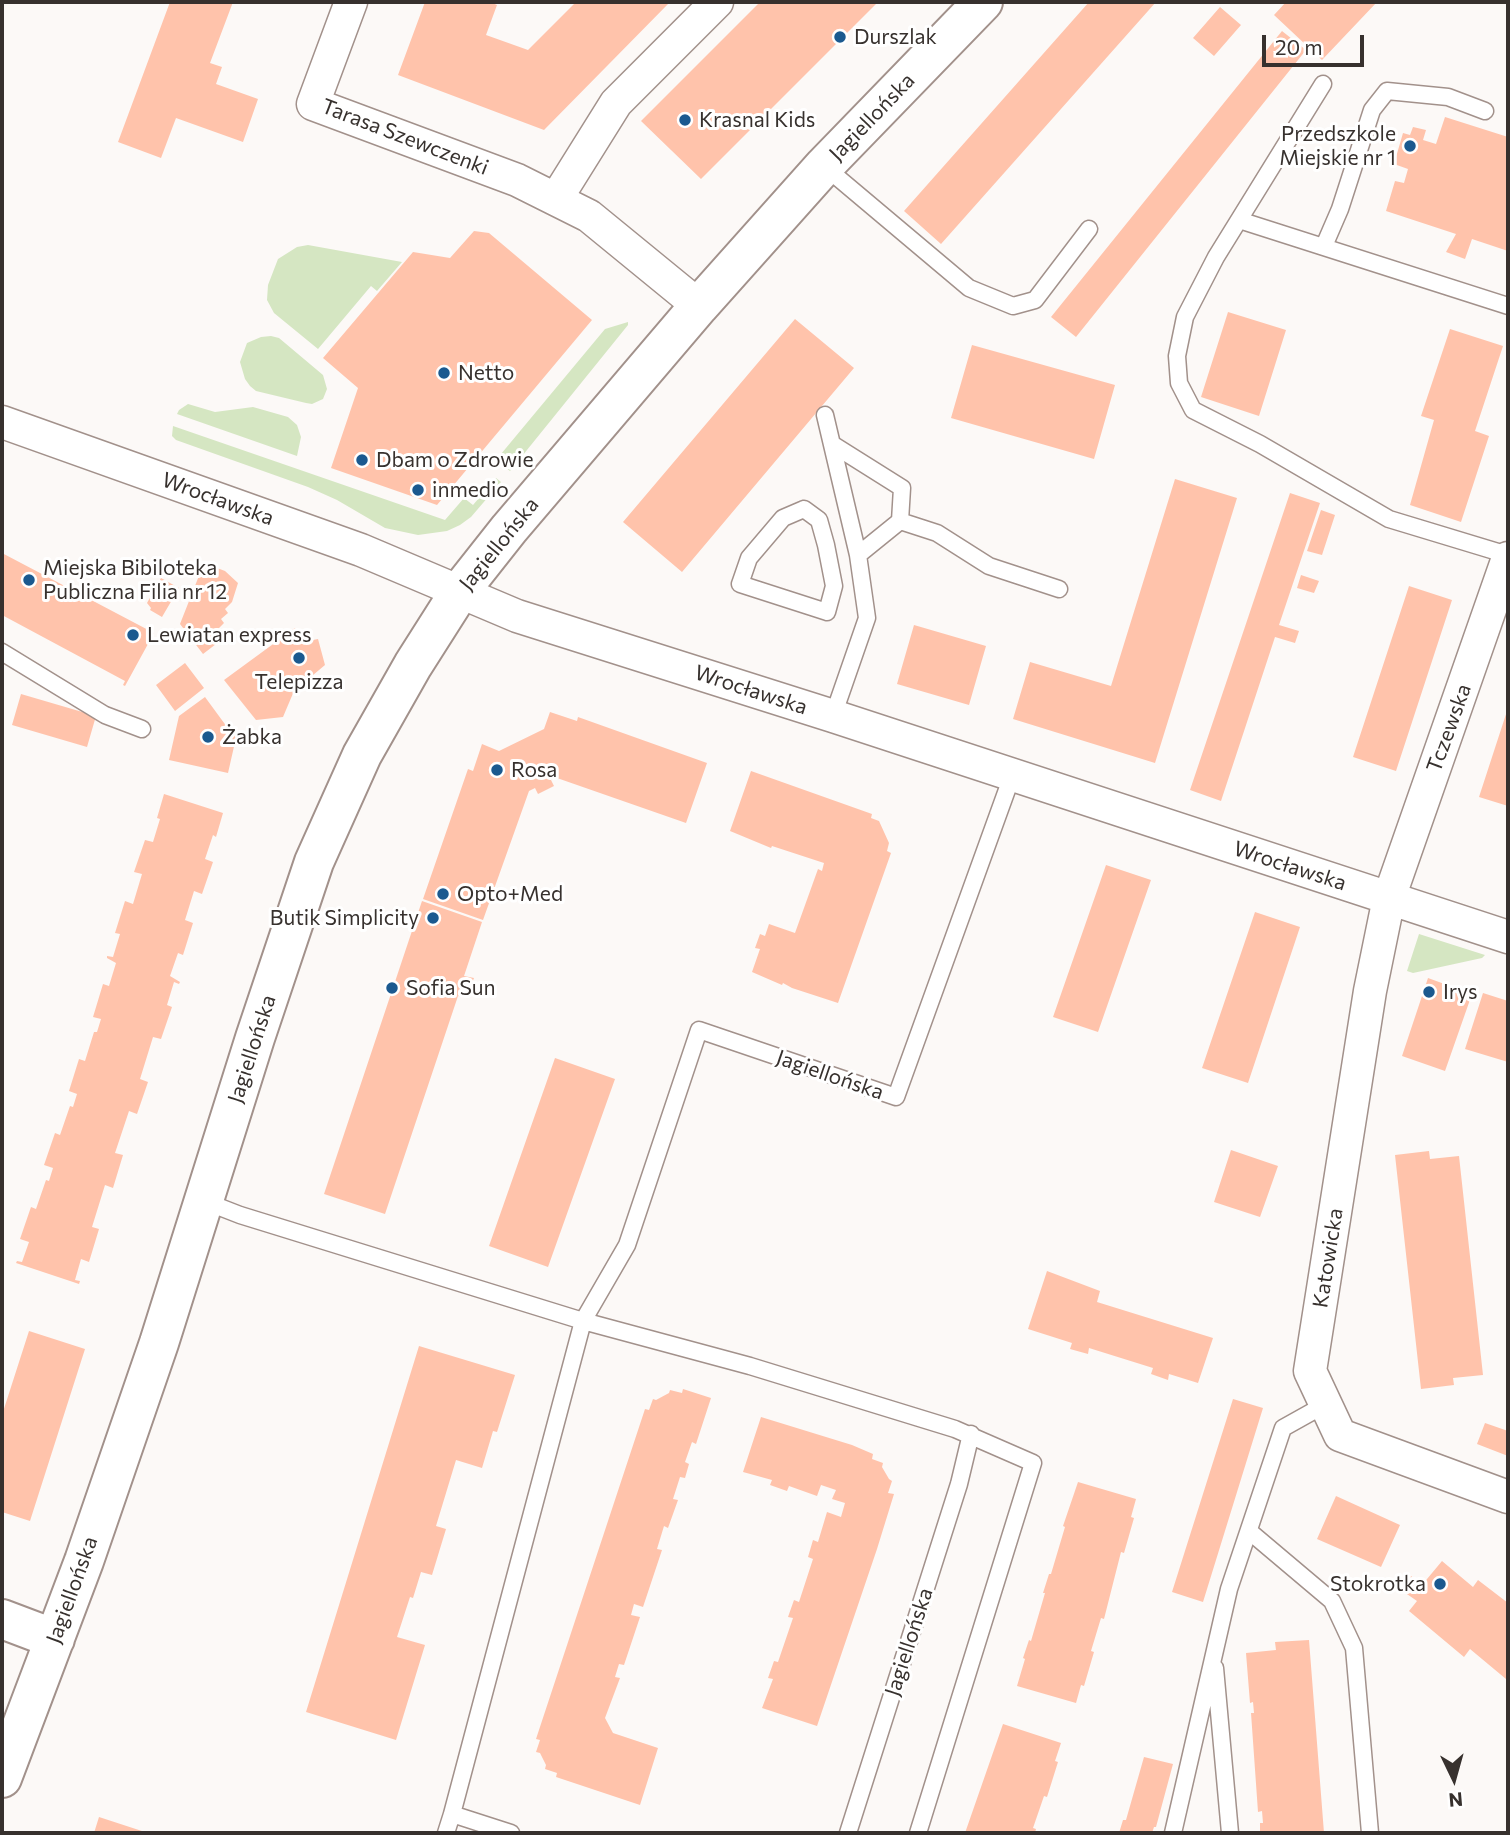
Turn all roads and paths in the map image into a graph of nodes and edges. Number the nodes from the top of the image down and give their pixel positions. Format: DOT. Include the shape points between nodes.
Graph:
graph roads {
  1 [pos="351,2"];
  2 [pos="717,2"];
  3 [pos="983,2"];
  4 [pos="1323,84"];
  5 [pos="1485,111"];
  6 [pos="824,166"];
  7 [pos="556,200"];
  8 [pos="1239,220"];
  9 [pos="1088,229"];
  10 [pos="1324,246"];
  11 [pos="699,306"];
  12 [pos="1508,306"];
  13 [pos="825,415"];
  14 [pos="2,422"];
  15 [pos="832,444"];
  16 [pos="900,521"];
  17 [pos="854,538"];
  18 [pos="826,544"];
  19 [pos="858,555"];
  20 [pos="1508,557"];
  21 [pos="1059,589"];
  22 [pos="460,592"];
  23 [pos="1504,592"];
  24 [pos="2,652"];
  25 [pos="833,716"];
  26 [pos="142,729"];
  27 [pos="1012,776"];
  28 [pos="1389,898"];
  29 [pos="1508,937"];
  30 [pos="204,1201"];
  31 [pos="583,1321"];
  32 [pos="1326,1404"];
  33 [pos="971,1434"];
  34 [pos="1508,1497"];
  35 [pos="1249,1531"];
  36 [pos="2,1619"];
  37 [pos="55,1639"];
  38 [pos="1214,1655"];
  39 [pos="2,1778"];
  40 [pos="452,1814"];
  41 [pos="446,1833"];
  42 [pos="511,1833"];
  43 [pos="848,1833"];
  44 [pos="918,1833"];
  45 [pos="1173,1833"];
  46 [pos="1230,1833"];
  47 [pos="1370,1833"];
  1 -- 7 [label="street, Tarasa Szewczenki" via="313,103 517,180"];
  2 -- 7 [label="street" via="616,103"];
  3 -- 6 [label="street, Jagiellońska"];
  4 -- 8 [label="lane"];
  5 -- 10 [label="lane" via="1448,97 1387,91 1372,110"];
  6 -- 9 [label="lane" via="969,288 1013,306 1035,300"];
  6 -- 11 [label="street, Jagiellońska"];
  7 -- 11 [label="street, Tarasa Szewczenki" via="589,216"];
  8 -- 10 [label="lane"];
  8 -- 20 [label="lane" via="1185,317 1177,356 1179,383 1194,410 1389,519"];
  10 -- 12 [label="lane"];
  11 -- 22 [label="street, Jagiellońska"];
  13 -- 15 [label="lane"];
  14 -- 22 [label="street, Wrocławska" via="348,546"];
  15 -- 16 [label="lane" via="902,488"];
  15 -- 17 [label="lane"];
  16 -- 19 [label="lane"];
  16 -- 21 [label="lane" via="937,533 989,566"];
  17 -- 18 [label="lane"];
  17 -- 19 [label="lane"];
  18 -- 18 [label="lane" via="819,520 804,509 783,518 749,558 740,583 827,612 834,586"];
  19 -- 25 [label="lane" via="867,618"];
  20 -- 23 [label="street, Tczewska"];
  22 -- 25 [label="street, Wrocławska" via="529,620"];
  22 -- 30 [label="street, Jagiellońska" via="362,755 314,862"];
  23 -- 28 [label="street, Tczewska"];
  24 -- 26 [label="lane" via="105,715"];
  25 -- 27 [label="street, Wrocławska"];
  27 -- 28 [label="street, Wrocławska"];
  27 -- 31 [label="lane, Jagiellońska" via="896,1097 699,1030 627,1245"];
  28 -- 29 [label="street, Wrocławska"];
  28 -- 32 [label="street, Katowicka" via="1310,1371"];
  30 -- 31 [label="lane"];
  30 -- 37 [label="street, Jagiellońska"];
  31 -- 33 [label="lane"];
  31 -- 40 [label="lane, Jagiellońska"];
  32 -- 34 [label="street, Katowicka" via="1340,1435"];
  32 -- 35 [label="lane" via="1283,1428"];
  33 -- 43 [label="lane, Jagiellońska" via="960,1484"];
  33 -- 44 [label="lane" via="1033,1463"];
  35 -- 38 [label="lane"];
  35 -- 47 [label="lane" via="1332,1601 1353,1648"];
  36 -- 37 [label="street"];
  37 -- 39 [label="street, Jagiellońska"];
  38 -- 45 [label="lane"];
  38 -- 46 [label="lane"];
  40 -- 41 [label="lane, Jagiellońska"];
  40 -- 42 [label="lane"];
}
